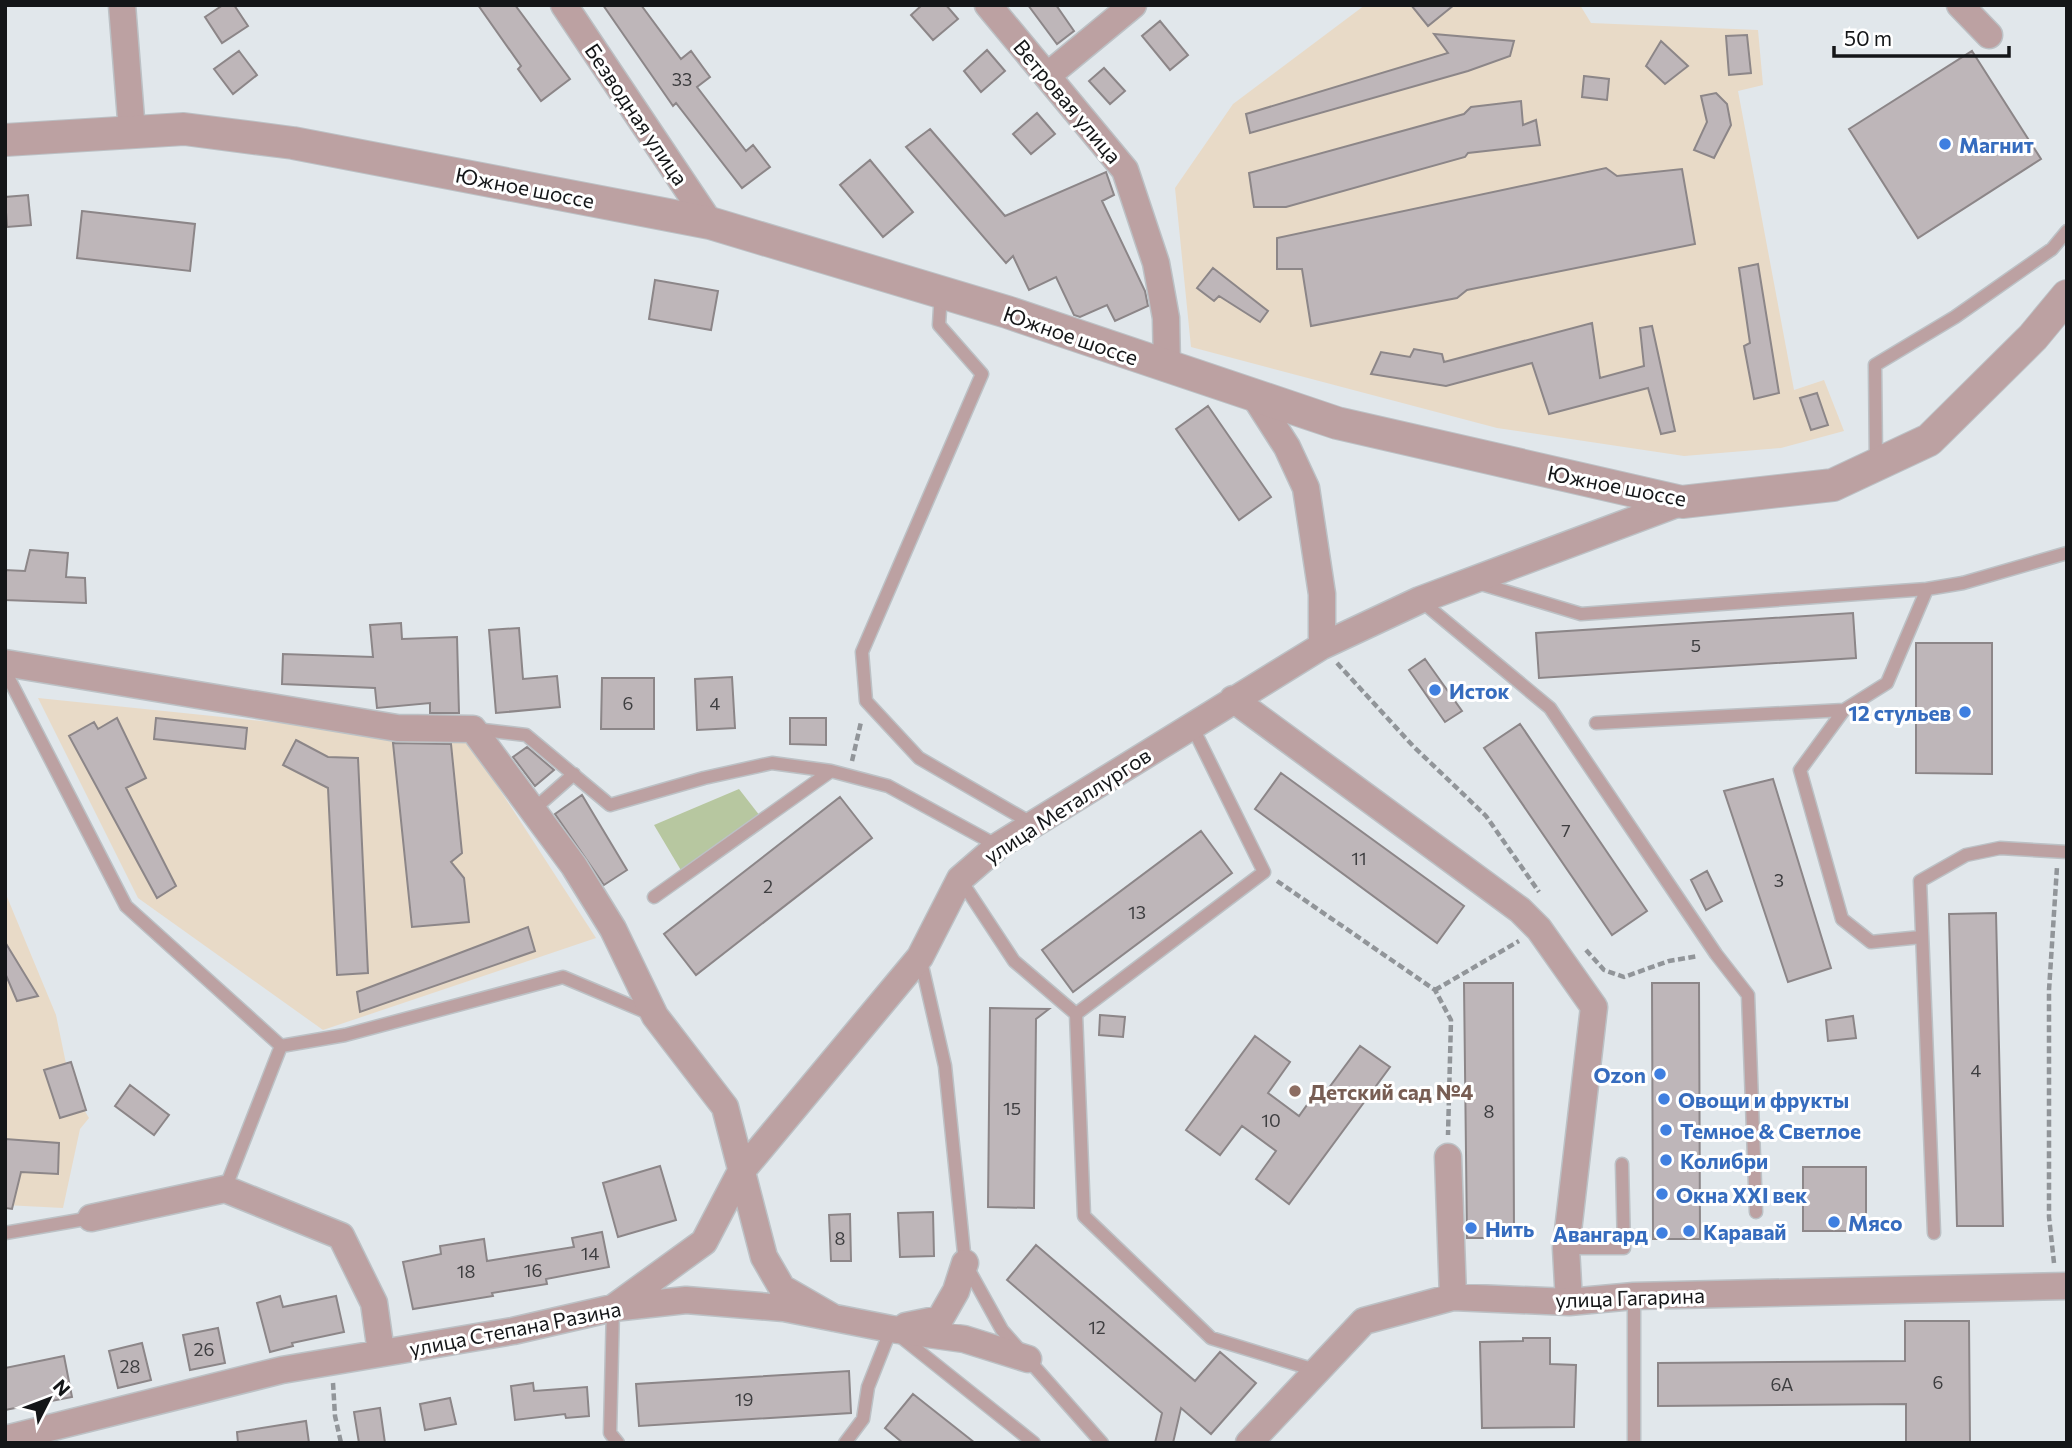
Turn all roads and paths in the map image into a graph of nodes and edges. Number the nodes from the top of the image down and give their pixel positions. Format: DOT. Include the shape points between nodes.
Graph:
graph roads {
  1 [pos="122,5"];
  2 [pos="564,5"];
  3 [pos="988,5"];
  4 [pos="1133,5"];
  5 [pos="1960,5"];
  6 [pos="1989,35"];
  7 [pos="1047,76"];
  8 [pos="132,132"];
  9 [pos="5,139"];
  10 [pos="710,223"];
  11 [pos="2067,231"];
  12 [pos="941,292"];
  13 [pos="2067,296"];
  14 [pos="1167,368"];
  15 [pos="1253,394"];
  16 [pos="1876,465"];
  17 [pos="1682,502"];
  18 [pos="2067,553"];
  19 [pos="1475,582"];
  20 [pos="1927,589"];
  21 [pos="1420,600"];
  22 [pos="1322,646"];
  23 [pos="5,663"];
  24 [pos="5,671"];
  25 [pos="1233,699"];
  26 [pos="866,701"];
  27 [pos="1844,710"];
  28 [pos="1595,723"];
  29 [pos="1192,724"];
  30 [pos="473,729"];
  31 [pos="831,771"];
  32 [pos="575,774"];
  33 [pos="849,776"];
  34 [pos="533,810"];
  35 [pos="1033,824"];
  36 [pos="998,846"];
  37 [pos="2062,852"];
  38 [pos="1264,872"];
  39 [pos="960,879"];
  40 [pos="654,897"];
  41 [pos="1539,929"];
  42 [pos="1921,937"];
  43 [pos="1579,942"];
  44 [pos="1716,954"];
  45 [pos="920,957"];
  46 [pos="1435,990"];
  47 [pos="1076,1014"];
  48 [pos="655,1016"];
  49 [pos="281,1046"];
  50 [pos="1448,1157"];
  51 [pos="1622,1164"];
  52 [pos="740,1173"];
  53 [pos="225,1189"];
  54 [pos="1756,1212"];
  55 [pos="91,1218"];
  56 [pos="5,1233"];
  57 [pos="1934,1233"];
  58 [pos="1566,1248"];
  59 [pos="965,1263"];
  60 [pos="2062,1286"];
  61 [pos="1634,1296"];
  62 [pos="1453,1297"];
  63 [pos="1569,1302"];
  64 [pos="612,1308"];
  65 [pos="834,1318"];
  66 [pos="891,1329"];
  67 [pos="382,1352"];
  68 [pos="1028,1359"];
  69 [pos="332,1361"];
  70 [pos="1315,1370"];
  71 [pos="5,1439"];
  72 [pos="341,1443"];
  73 [pos="618,1443"];
  74 [pos="845,1443"];
  75 [pos="1034,1443"];
  76 [pos="1102,1443"];
  77 [pos="1249,1443"];
  78 [pos="1634,1443"];
  1 -- 8 [label="street"];
  2 -- 10 [label="street, Безводная улица"];
  3 -- 7 [label="street, Ветровая улица"];
  4 -- 7 [label="street"];
  5 -- 6 [label="street"];
  7 -- 14 [label="street, Ветровая улица" via="1125,170 1156,263 1166,318"];
  8 -- 9 [label="street, Южное шоссе"];
  8 -- 10 [label="street, Южное шоссе" via="184,129 293,143"];
  10 -- 12 [label="street, Южное шоссе"];
  11 -- 16 [label="lane" via="2052,249 1965,310 1875,365"];
  12 -- 14 [label="street, Южное шоссе"];
  12 -- 26 [label="lane" via="939,325 982,374 862,652"];
  13 -- 16 [label="street, Южное шоссе" via="2033,337 1929,440"];
  14 -- 15 [label="street, Южное шоссе"];
  15 -- 17 [label="street, Южное шоссе" via="1337,423"];
  15 -- 22 [label="street" via="1287,447 1306,488 1322,594"];
  16 -- 17 [label="street, Южное шоссе" via="1833,485"];
  17 -- 19 [label="street, улица Металлургов"];
  18 -- 20 [label="lane"];
  19 -- 20 [label="lane" via="1581,614"];
  19 -- 21 [label="street, улица Металлургов"];
  20 -- 27 [label="lane" via="1887,683"];
  21 -- 22 [label="street, улица Металлургов"];
  21 -- 44 [label="lane" via="1550,708"];
  22 -- 25 [label="street, улица Металлургов"];
  22 -- 41 [label="path" via="1413,746 1486,816 1553,914"];
  23 -- 30 [label="street" via="397,728"];
  24 -- 49 [label="lane" via="126,906"];
  25 -- 29 [label="street, улица Металлургов"];
  25 -- 41 [label="street" via="1520,910"];
  26 -- 33 [label="path"];
  26 -- 35 [label="lane" via="919,758"];
  27 -- 28 [label="lane"];
  27 -- 42 [label="lane" via="1800,770 1842,919 1871,942"];
  29 -- 35 [label="street, улица Металлургов"];
  29 -- 38 [label="lane"];
  30 -- 32 [label="lane" via="526,735"];
  30 -- 34 [label="street"];
  31 -- 32 [label="lane" via="772,763 610,805"];
  31 -- 33 [label="lane"];
  31 -- 40 [label="lane"];
  32 -- 34 [label="lane"];
  33 -- 36 [label="lane" via="888,786"];
  34 -- 48 [label="street" via="613,929"];
  35 -- 36 [label="street, улица Металлургов"];
  36 -- 39 [label="street, улица Металлургов"];
  37 -- 42 [label="lane" via="2000,848 1966,855 1920,881"];
  37 -- 60 [label="path" via="2049,990 2049,1217"];
  38 -- 46 [label="path"];
  38 -- 47 [label="lane"];
  39 -- 45 [label="street, улица Металлургов"];
  39 -- 47 [label="lane" via="1014,961"];
  41 -- 46 [label="path"];
  41 -- 58 [label="street" via="1594,1007"];
  42 -- 57 [label="lane"];
  43 -- 44 [label="path" via="1604,970 1624,976 1669,961"];
  44 -- 54 [label="lane" via="1748,995"];
  45 -- 52 [label="street, улица Металлургов"];
  45 -- 59 [label="lane" via="945,1066"];
  46 -- 50 [label="path" via="1451,1020"];
  47 -- 70 [label="lane" via="1084,1216 1211,1338"];
  48 -- 49 [label="lane" via="563,977 345,1035"];
  48 -- 52 [label="street" via="725,1107 737,1142"];
  49 -- 53 [label="lane"];
  50 -- 62 [label="street"];
  51 -- 58 [label="lane" via="1624,1248"];
  52 -- 64 [label="street, улица Металлургов" via="704,1242"];
  52 -- 65 [label="street" via="764,1257 782,1289"];
  53 -- 55 [label="street"];
  53 -- 67 [label="street" via="341,1236 374,1303"];
  55 -- 56 [label="lane"];
  58 -- 63 [label="street"];
  59 -- 66 [label="street" via="957,1291 940,1319"];
  59 -- 68 [label="lane" via="1002,1330"];
  60 -- 61 [label="street, улица Гагарина"];
  61 -- 63 [label="street, улица Гагарина"];
  61 -- 78 [label="lane"];
  62 -- 63 [label="street, улица Гагарина"];
  62 -- 70 [label="street, улица Гагарина" via="1364,1321"];
  64 -- 65 [label="street, улица Степана Разина" via="686,1300 784,1308"];
  64 -- 67 [label="street, улица Степана Разина" via="513,1331"];
  64 -- 73 [label="lane" via="610,1433"];
  65 -- 66 [label="street, улица Степана Разина"];
  66 -- 68 [label="street, улица Степана Разина" via="964,1339"];
  66 -- 74 [label="lane" via="868,1387 863,1419"];
  66 -- 75 [label="lane"];
  67 -- 69 [label="street, улица Степана Разина"];
  68 -- 76 [label="lane"];
  69 -- 71 [label="street, улица Степана Разина"];
  69 -- 72 [label="path"];
  70 -- 77 [label="street, улица Гагарина"];
}
